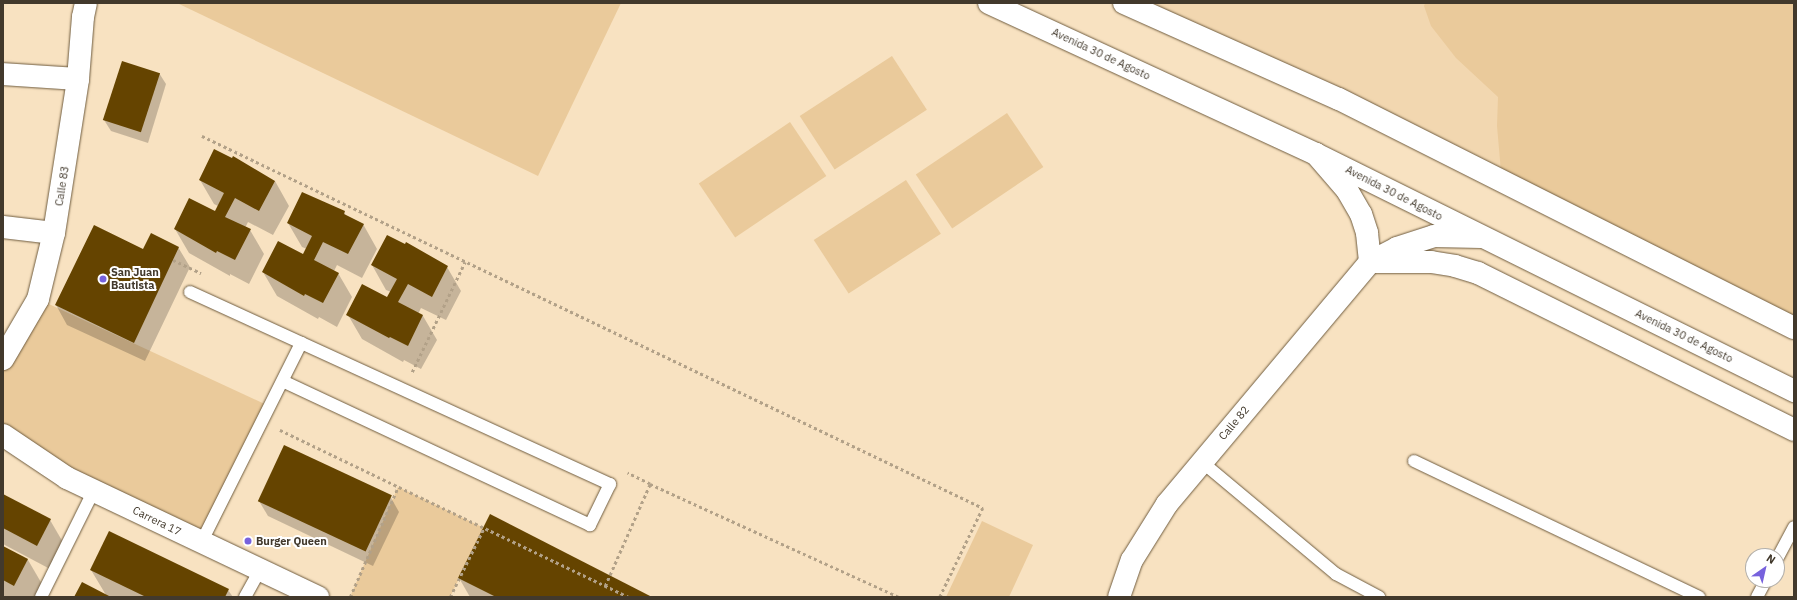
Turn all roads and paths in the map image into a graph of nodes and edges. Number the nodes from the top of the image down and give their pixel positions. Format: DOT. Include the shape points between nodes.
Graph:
graph roads {
  1 [pos="86,3"];
  2 [pos="989,3"];
  3 [pos="1124,3"];
  4 [pos="3,74"];
  5 [pos="78,80"];
  6 [pos="202,136"];
  7 [pos="1316,154"];
  8 [pos="3,227"];
  9 [pos="54,233"];
  10 [pos="1481,237"];
  11 [pos="465,262"];
  12 [pos="1370,262"];
  13 [pos="190,292"];
  14 [pos="1794,328"];
  15 [pos="302,343"];
  16 [pos="3,359"];
  17 [pos="412,372"];
  18 [pos="283,381"];
  19 [pos="1794,391"];
  20 [pos="278,430"];
  21 [pos="1794,430"];
  22 [pos="3,435"];
  23 [pos="1414,461"];
  24 [pos="1202,462"];
  25 [pos="650,484"];
  26 [pos="398,487"];
  27 [pos="94,490"];
  28 [pos="1794,527"];
  29 [pos="484,528"];
  30 [pos="201,543"];
  31 [pos="1783,548"];
  32 [pos="260,570"];
  33 [pos="1762,588"];
  34 [pos="41,597"];
  35 [pos="245,597"];
  36 [pos="318,597"];
  37 [pos="350,597"];
  38 [pos="450,597"];
  39 [pos="629,597"];
  40 [pos="899,597"];
  41 [pos="940,597"];
  42 [pos="1119,597"];
  43 [pos="1379,597"];
  44 [pos="1699,597"];
  45 [pos="1757,597"];
  1 -- 5 [label="street, Calle 83"];
  2 -- 7 [label="street, Avenida 30 de Agosto"];
  3 -- 14 [label="street" via="1339,99"];
  4 -- 5 [label="street"];
  5 -- 9 [label="street, Calle 83"];
  6 -- 11 [label="path"];
  7 -- 10 [label="street, Avenida 30 de Agosto"];
  7 -- 12 [label="street" via="1347,190 1360,214 1367,233"];
  8 -- 9 [label="street"];
  9 -- 16 [label="street, Calle 83" via="38,299"];
  10 -- 12 [label="street, Calle 82" via="1434,236 1397,248"];
  10 -- 19 [label="street, Avenida 30 de Agosto"];
  11 -- 17 [label="path"];
  11 -- 41 [label="path" via="983,508"];
  12 -- 21 [label="street" via="1431,262 1478,273"];
  12 -- 24 [label="street, Calle 82"];
  13 -- 15 [label="lane"];
  15 -- 18 [label="lane"];
  15 -- 18 [label="lane" via="610,484 590,525"];
  18 -- 30 [label="lane"];
  20 -- 26 [label="path"];
  22 -- 27 [label="street, Carrera 17" via="67,478"];
  23 -- 44 [label="lane"];
  24 -- 42 [label="street, Calle 82" via="1167,504 1144,538 1132,560"];
  24 -- 43 [label="lane" via="1336,574"];
  25 -- 40 [label="path"];
  26 -- 29 [label="path"];
  26 -- 37 [label="path"];
  27 -- 30 [label="street, Carrera 17"];
  27 -- 34 [label="lane"];
  28 -- 31 [label="lane"];
  29 -- 38 [label="path"];
  29 -- 39 [label="path"];
  30 -- 32 [label="street, Carrera 17"];
  32 -- 35 [label="lane"];
  32 -- 36 [label="street, Carrera 17"];
  33 -- 45 [label="lane"];
}
